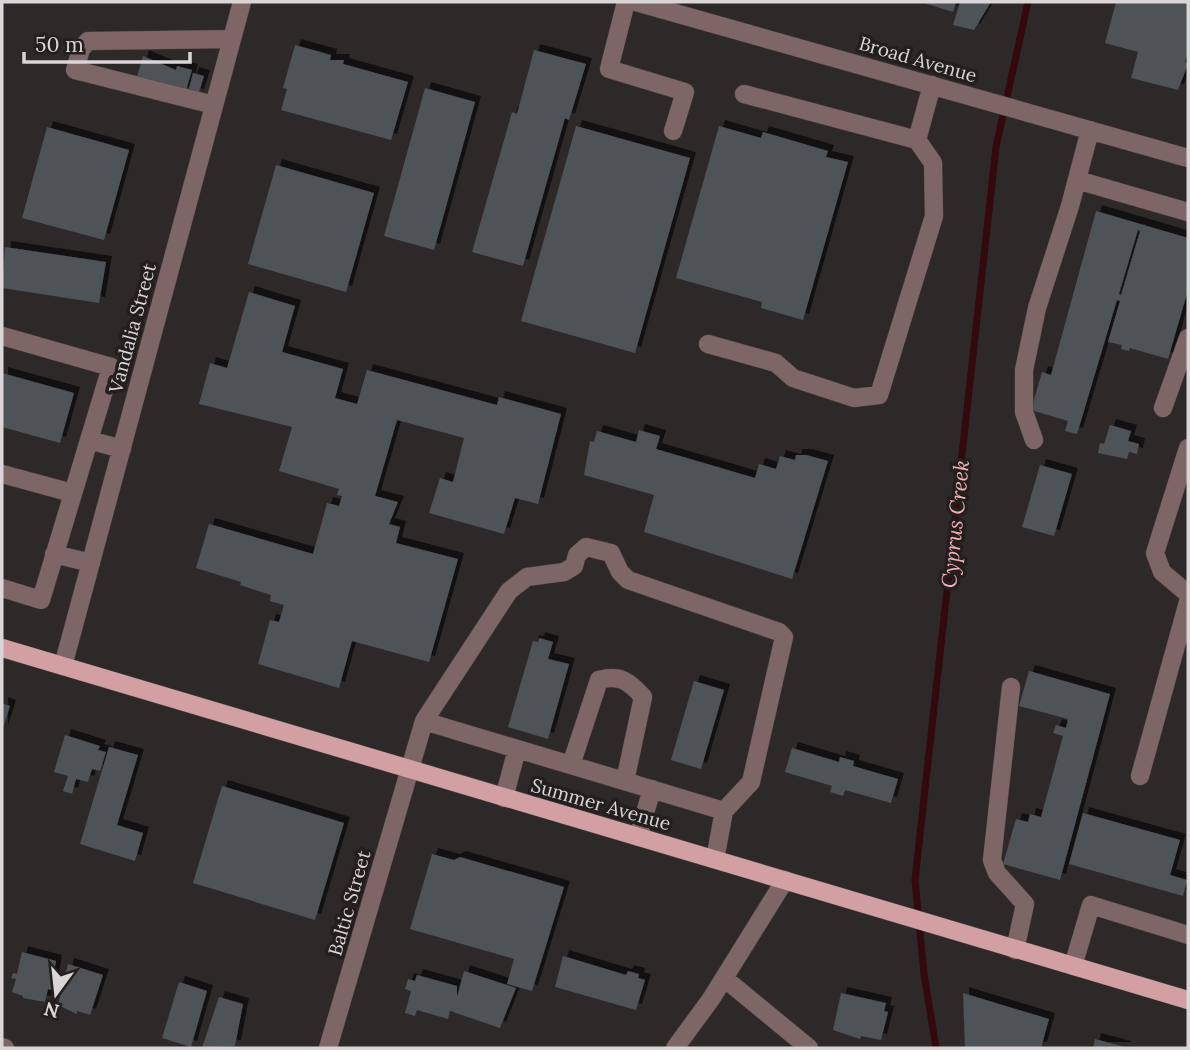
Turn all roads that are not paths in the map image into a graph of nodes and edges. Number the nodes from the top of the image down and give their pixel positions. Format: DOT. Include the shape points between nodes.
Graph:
graph roads {
  1 [pos="242,2"];
  2 [pos="626,2"];
  3 [pos="636,2"];
  4 [pos="232,39"];
  5 [pos="932,85"];
  6 [pos="744,93"];
  7 [pos="215,105"];
  8 [pos="1090,130"];
  9 [pos="673,131"];
  10 [pos="917,140"];
  11 [pos="1188,158"];
  12 [pos="1077,180"];
  13 [pos="1188,212"];
  14 [pos="2,336"];
  15 [pos="1188,340"];
  16 [pos="708,344"];
  17 [pos="1163,408"];
  18 [pos="89,440"];
  19 [pos="1034,440"];
  20 [pos="1188,448"];
  21 [pos="122,449"];
  22 [pos="2,474"];
  23 [pos="72,493"];
  24 [pos="54,554"];
  25 [pos="91,563"];
  26 [pos="2,589"];
  27 [pos="1188,594"];
  28 [pos="1188,602"];
  29 [pos="2,648"];
  30 [pos="63,666"];
  31 [pos="1011,687"];
  32 [pos="424,721"];
  33 [pos="517,749"];
  34 [pos="571,765"];
  35 [pos="410,769"];
  36 [pos="1140,776"];
  37 [pos="625,781"];
  38 [pos="652,789"];
  39 [pos="504,798"];
  40 [pos="724,811"];
  41 [pos="638,838"];
  42 [pos="715,859"];
  43 [pos="785,880"];
  44 [pos="1188,935"];
  45 [pos="1015,950"];
  46 [pos="1073,966"];
  47 [pos="724,978"];
  48 [pos="1188,1000"];
  49 [pos="678,1047"];
  50 [pos="328,1048"];
  51 [pos="809,1048"];
  1 -- 4 [label="street, Vandalia Street"];
  2 -- 9 [label="street" via="609,69 685,92"];
  3 -- 5 [label="street, Broad Avenue"];
  4 -- 7 [label="street, Vandalia Street"];
  4 -- 7 [label="street" via="88,41 75,70"];
  5 -- 8 [label="street, Broad Avenue"];
  5 -- 10 [label="street"];
  6 -- 10 [label="street"];
  7 -- 21 [label="street, Vandalia Street"];
  8 -- 11 [label="street, Broad Avenue"];
  8 -- 12 [label="street"];
  10 -- 16 [label="street" via="933,163 934,216 879,395 854,398 793,378 776,363"];
  12 -- 13 [label="street"];
  12 -- 19 [label="street" via="1037,308 1024,370 1024,412"];
  14 -- 18 [label="street" via="111,367"];
  15 -- 17 [label="street"];
  18 -- 21 [label="street"];
  18 -- 23 [label="street"];
  20 -- 27 [label="street" via="1155,553 1162,572"];
  21 -- 25 [label="street, Vandalia Street"];
  22 -- 23 [label="street"];
  23 -- 24 [label="street"];
  24 -- 25 [label="street"];
  24 -- 26 [label="street" via="41,600"];
  25 -- 30 [label="street, Vandalia Street"];
  28 -- 36 [label="street"];
  29 -- 30 [label="main road, Summer Avenue"];
  30 -- 35 [label="main road, Summer Avenue"];
  31 -- 45 [label="street" via="992,860 997,873 1026,904"];
  32 -- 33 [label="street"];
  32 -- 35 [label="street, Baltic Street"];
  32 -- 40 [label="street, Baltic Street" via="509,591 527,577 564,572 574,566 586,547 598,548 611,553 628,580 784,637 751,782"];
  33 -- 34 [label="street"];
  33 -- 39 [label="street"];
  34 -- 37 [label="street"];
  34 -- 37 [label="street" via="599,680 625,679 643,697"];
  35 -- 39 [label="main road, Summer Avenue"];
  35 -- 50 [label="street, Baltic Street"];
  37 -- 38 [label="street"];
  38 -- 40 [label="street"];
  38 -- 41 [label="street"];
  39 -- 41 [label="main road, Summer Avenue"];
  40 -- 42 [label="street"];
  41 -- 42 [label="main road, Summer Avenue"];
  42 -- 43 [label="main road, Summer Avenue"];
  43 -- 45 [label="main road, Summer Avenue"];
  43 -- 47 [label="street"];
  44 -- 46 [label="street" via="1091,905"];
  45 -- 46 [label="main road, Summer Avenue"];
  46 -- 48 [label="main road, Summer Avenue"];
  47 -- 49 [label="street"];
  47 -- 51 [label="street"];
}
